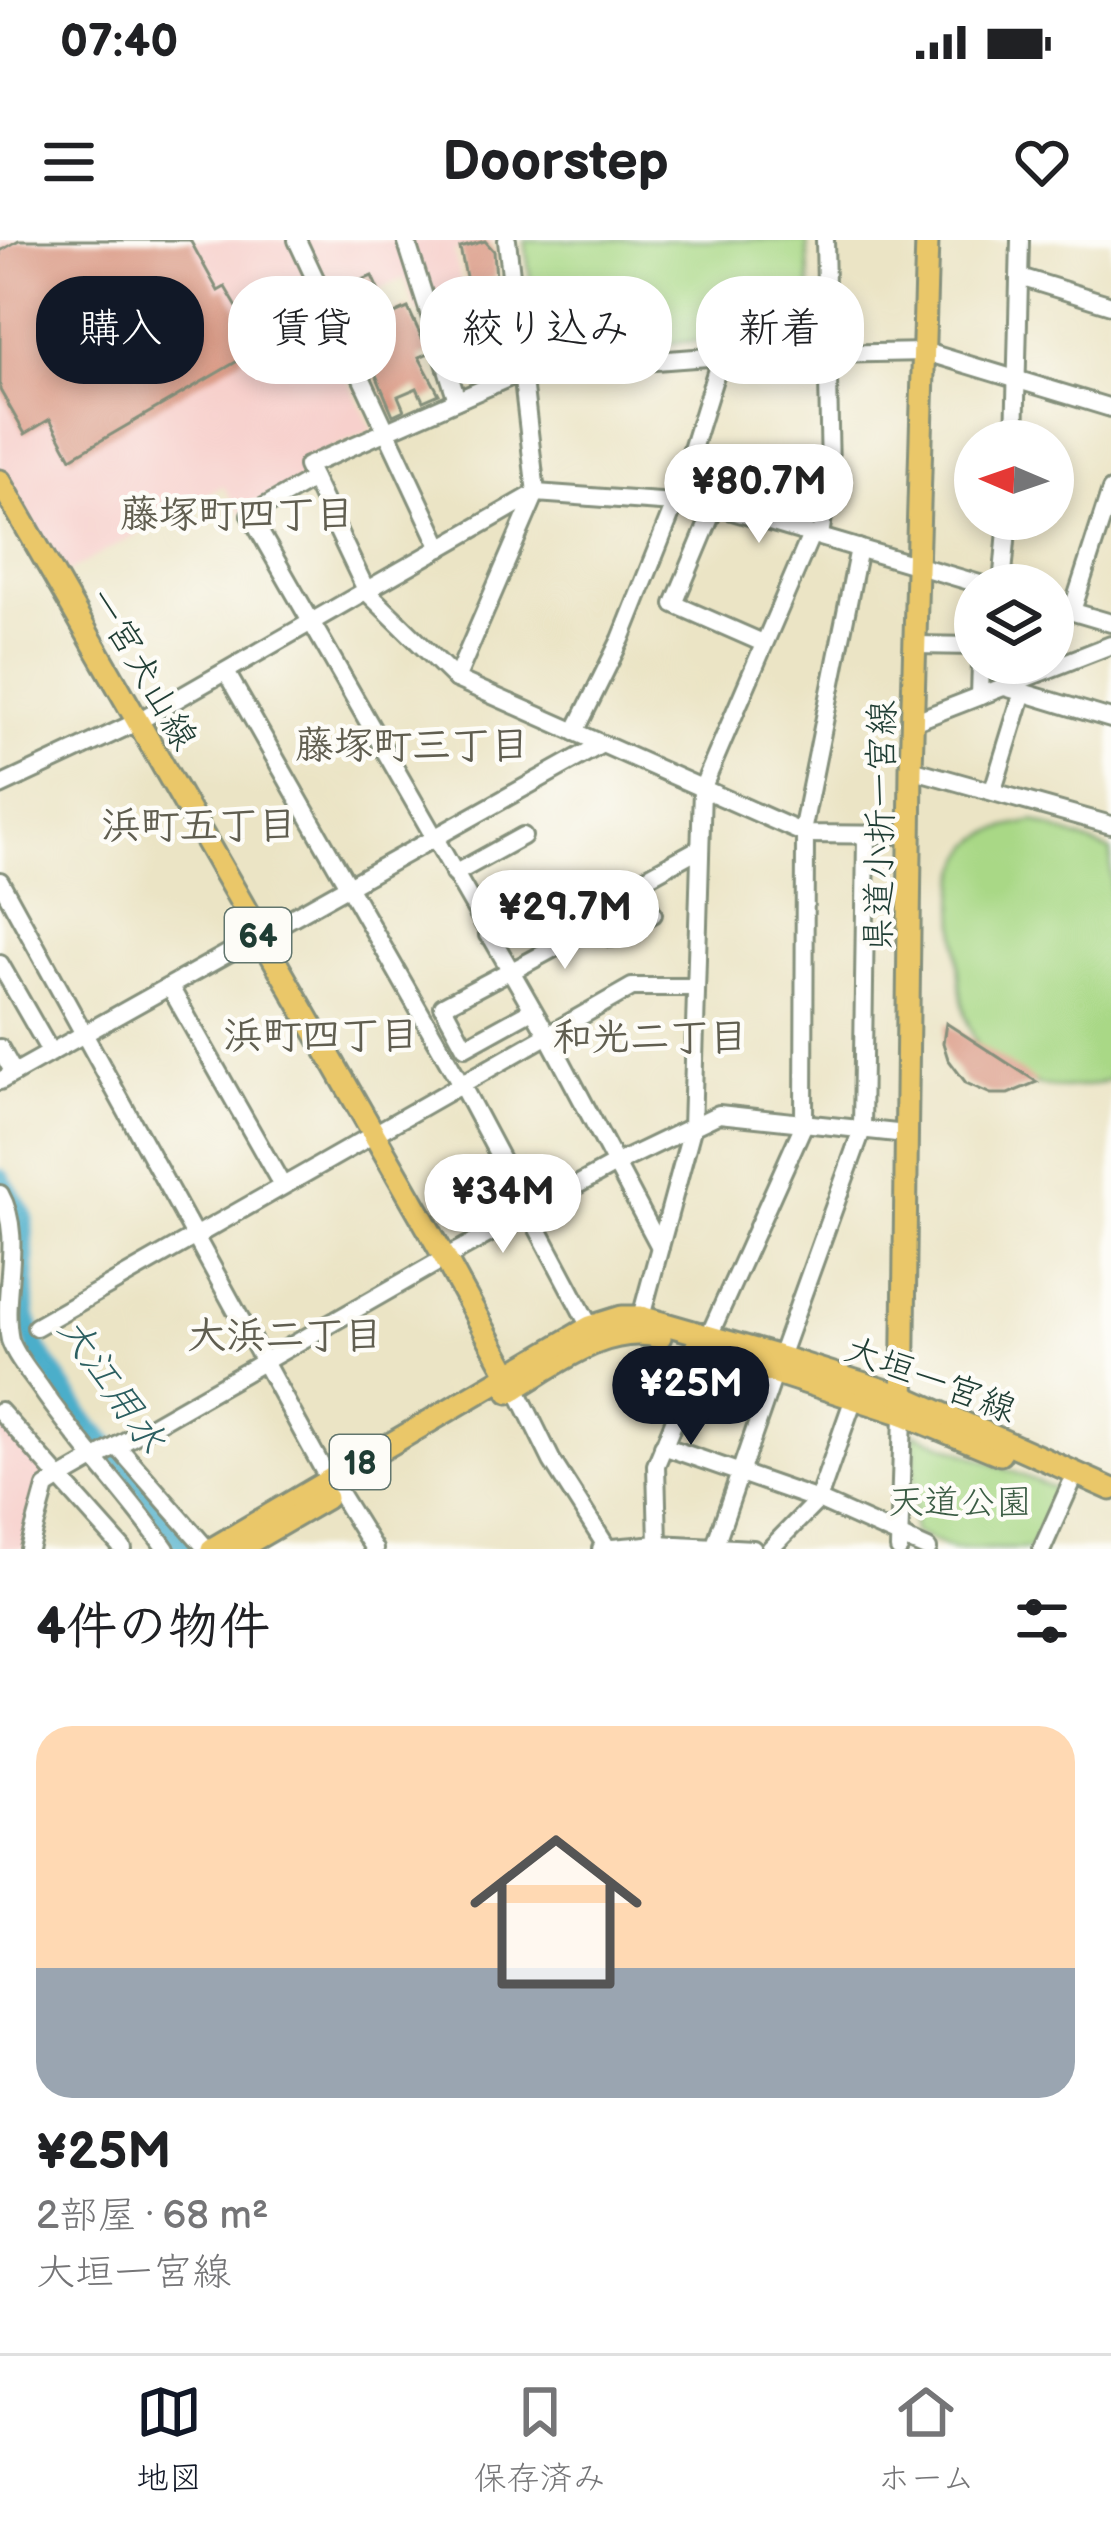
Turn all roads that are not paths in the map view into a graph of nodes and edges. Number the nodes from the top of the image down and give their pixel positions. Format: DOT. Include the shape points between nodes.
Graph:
graph roads {
  1 [pos="297,240"];
  2 [pos="406,240"];
  3 [pos="507,240"];
  4 [pos="825,240"];
  5 [pos="927,240"];
  6 [pos="1020,240"];
  7 [pos="512,276"];
  8 [pos="826,276"];
  9 [pos="1020,277"];
  10 [pos="1111,305"];
  11 [pos="926,352"];
  12 [pos="864,353"];
  13 [pos="1019,380"];
  14 [pos="494,384"];
  15 [pos="525,384"];
  16 [pos="712,384"];
  17 [pos="828,384"];
  18 [pos="457,400"];
  19 [pos="1111,408"];
  20 [pos="1016,420"];
  21 [pos="386,430"];
  22 [pos="313,479"];
  23 [pos="2,488"];
  24 [pos="1111,490"];
  25 [pos="536,493"];
  26 [pos="676,501"];
  27 [pos="715,506"];
  28 [pos="816,536"];
  29 [pos="441,548"];
  30 [pos="859,548"];
  31 [pos="920,566"];
  32 [pos="954,576"];
  33 [pos="368,592"];
  34 [pos="1074,605"];
  35 [pos="1074,612"];
  36 [pos="311,622"];
  37 [pos="1111,622"];
  38 [pos="763,644"];
  39 [pos="916,645"];
  40 [pos="1111,645"];
  41 [pos="954,646"];
  42 [pos="226,672"];
  43 [pos="456,679"];
  44 [pos="980,684"];
  45 [pos="1014,684"];
  46 [pos="1014,690"];
  47 [pos="980,696"];
  48 [pos="1111,719"];
  49 [pos="137,722"];
  50 [pos="913,722"];
  51 [pos="575,732"];
  52 [pos="602,744"];
  53 [pos="911,769"];
  54 [pos="0,786"];
  55 [pos="702,788"];
  56 [pos="993,790"];
  57 [pos="1111,825"];
  58 [pos="804,833"];
  59 [pos="911,835"];
  60 [pos="523,836"];
  61 [pos="866,836"];
  62 [pos="435,838"];
  63 [pos="700,848"];
  64 [pos="454,874"];
  65 [pos="0,881"];
  66 [pos="636,884"];
  67 [pos="349,886"];
  68 [pos="557,898"];
  69 [pos="595,926"];
  70 [pos="488,934"];
  71 [pos="258,935"];
  72 [pos="0,964"];
  73 [pos="509,972"];
  74 [pos="170,987"];
  75 [pos="694,987"];
  76 [pos="532,1010"];
  77 [pos="547,1034"];
  78 [pos="86,1035"];
  79 [pos="0,1048"];
  80 [pos="51,1053"];
  81 [pos="7,1077"];
  82 [pos="461,1084"];
  83 [pos="804,1124"];
  84 [pos="692,1129"];
  85 [pos="862,1130"];
  86 [pos="372,1133"];
  87 [pos="906,1134"];
  88 [pos="617,1163"];
  89 [pos="282,1185"];
  90 [pos="0,1193"];
  91 [pos="528,1213"];
  92 [pos="192,1237"];
  93 [pos="660,1247"];
  94 [pos="446,1258"];
  95 [pos="641,1317"];
  96 [pos="590,1327"];
  97 [pos="36,1328"];
  98 [pos="707,1342"];
  99 [pos="262,1364"];
  100 [pos="777,1365"];
  101 [pos="513,1382"];
  102 [pos="854,1398"];
  103 [pos="903,1405"];
  104 [pos="0,1411"];
  105 [pos="663,1446"];
  106 [pos="116,1447"];
  107 [pos="95,1458"];
  108 [pos="738,1472"];
  109 [pos="59,1479"];
  110 [pos="1072,1484"];
  111 [pos="334,1485"];
  112 [pos="1111,1489"];
  113 [pos="818,1500"];
  114 [pos="1111,1502"];
  115 [pos="900,1543"];
  116 [pos="658,1544"];
  117 [pos="715,1545"];
  118 [pos="119,1547"];
  119 [pos="605,1548"];
  120 [pos="29,1549"];
  121 [pos="166,1549"];
  122 [pos="209,1549"];
  123 [pos="238,1549"];
  124 [pos="374,1549"];
  125 [pos="753,1549"];
  126 [pos="770,1549"];
  127 [pos="928,1549"];
  128 [pos="1042,1549"];
  1 -- 21 [label="street"];
  2 -- 18 [label="street"];
  3 -- 7 [label="street"];
  4 -- 8 [label="street"];
  5 -- 11 [label="main road, 県道小折一宮線"];
  6 -- 9 [label="street"];
  9 -- 10 [label="street"];
  9 -- 13 [label="street"];
  11 -- 12 [label="street"];
  11 -- 13 [label="street"];
  11 -- 31 [label="main road, 県道小折一宮線"];
  13 -- 19 [label="street"];
  13 -- 20 [label="street"];
  14 -- 18 [label="street"];
  15 -- 25 [label="street"];
  16 -- 26 [label="street"];
  17 -- 28 [label="street" via="830,470"];
  18 -- 21 [label="street"];
  21 -- 22 [label="street" via="307,466"];
  21 -- 29 [label="street"];
  22 -- 33 [label="street"];
  22 -- 36 [label="street" via="250,514"];
  23 -- 49 [label="main road, 一宮犬山線 / 64"];
  24 -- 34 [label="street"];
  25 -- 26 [label="street"];
  25 -- 29 [label="street"];
  25 -- 43 [label="street"];
  26 -- 27 [label="street"];
  26 -- 51 [label="street"];
  27 -- 28 [label="street"];
  27 -- 38 [label="street" via="674,604"];
  28 -- 30 [label="street"];
  28 -- 38 [label="street"];
  29 -- 33 [label="street"];
  30 -- 31 [label="street"];
  30 -- 58 [label="street"];
  31 -- 32 [label="street"];
  31 -- 39 [label="main road, 県道小折一宮線"];
  33 -- 36 [label="street"];
  33 -- 43 [label="street"];
  35 -- 37 [label="street"];
  36 -- 42 [label="street"];
  36 -- 62 [label="street"];
  38 -- 55 [label="street"];
  39 -- 41 [label="street"];
  39 -- 50 [label="main road, 県道小折一宮線"];
  40 -- 46 [label="street"];
  42 -- 49 [label="street"];
  42 -- 67 [label="street"];
  43 -- 51 [label="street"];
  44 -- 47 [label="street"];
  45 -- 46 [label="street"];
  46 -- 47 [label="street"];
  46 -- 48 [label="street"];
  46 -- 56 [label="street"];
  47 -- 50 [label="street"];
  49 -- 54 [label="street"];
  49 -- 71 [label="main road, 一宮犬山線 / 64"];
  50 -- 53 [label="main road, 県道小折一宮線"];
  51 -- 52 [label="street"];
  52 -- 55 [label="street"];
  52 -- 62 [label="street"];
  53 -- 56 [label="street"];
  53 -- 59 [label="main road, 県道小折一宮線"];
  55 -- 58 [label="street"];
  55 -- 63 [label="street"];
  56 -- 57 [label="street"];
  58 -- 61 [label="street"];
  58 -- 83 [label="street"];
  59 -- 61 [label="street"];
  59 -- 87 [label="main road, 県道小折一宮線"];
  60 -- 64 [label="street"];
  61 -- 85 [label="street"];
  62 -- 64 [label="street"];
  62 -- 67 [label="street"];
  63 -- 66 [label="street"];
  63 -- 75 [label="street"];
  64 -- 70 [label="street"];
  65 -- 78 [label="street"];
  67 -- 71 [label="street"];
  67 -- 82 [label="street"];
  68 -- 70 [label="street"];
  69 -- 73 [label="street"];
  70 -- 73 [label="street"];
  71 -- 74 [label="street"];
  71 -- 86 [label="main road, 一宮犬山線 / 64"];
  72 -- 80 [label="street"];
  73 -- 76 [label="street"];
  73 -- 76 [label="street" via="443,1006 465,1047"];
  74 -- 78 [label="street"];
  74 -- 89 [label="street"];
  75 -- 77 [label="street" via="632,987"];
  75 -- 84 [label="street"];
  76 -- 77 [label="street"];
  77 -- 82 [label="street"];
  77 -- 88 [label="street"];
  78 -- 80 [label="street"];
  78 -- 92 [label="street"];
  79 -- 81 [label="street"];
  80 -- 81 [label="street"];
  82 -- 86 [label="street"];
  82 -- 91 [label="street"];
  83 -- 84 [label="street" via="718,1114"];
  83 -- 85 [label="street"];
  83 -- 98 [label="street"];
  84 -- 88 [label="street"];
  84 -- 93 [label="street"];
  85 -- 87 [label="street"];
  85 -- 100 [label="street"];
  86 -- 89 [label="street"];
  86 -- 94 [label="main road, 一宮犬山線 / 64"];
  87 -- 103 [label="main road, 県道小折一宮線"];
  88 -- 91 [label="street"];
  88 -- 93 [label="street"];
  89 -- 92 [label="street"];
  90 -- 107 [label="street" via="10,1231 4,1312 11,1346"];
  91 -- 94 [label="street"];
  91 -- 96 [label="street"];
  92 -- 97 [label="street"];
  92 -- 99 [label="street"];
  93 -- 95 [label="street"];
  94 -- 99 [label="street"];
  94 -- 101 [label="main road, 一宮犬山線 / 64"];
  95 -- 96 [label="main road, 大垣一宮線 / 18"];
  95 -- 98 [label="main road, 大垣一宮線 / 18"];
  96 -- 101 [label="main road, 大垣一宮線 / 18"];
  98 -- 100 [label="main road, 大垣一宮線 / 18"];
  98 -- 101 [label="main road, 大垣一宮線 / 18" via="622,1333"];
  98 -- 105 [label="street"];
  99 -- 106 [label="street"];
  99 -- 111 [label="street"];
  100 -- 102 [label="main road, 大垣一宮線 / 18"];
  100 -- 103 [label="main road, 大垣一宮線 / 18"];
  100 -- 108 [label="street"];
  101 -- 111 [label="main road, 大垣一宮線 / 18"];
  101 -- 119 [label="street"];
  102 -- 103 [label="main road, 大垣一宮線 / 18"];
  102 -- 113 [label="street"];
  103 -- 110 [label="main road, 大垣一宮線 / 18"];
  103 -- 112 [label="main road, 大垣一宮線 / 18"];
  103 -- 115 [label="street"];
  104 -- 109 [label="street"];
  105 -- 108 [label="street"];
  105 -- 116 [label="street"];
  106 -- 107 [label="street"];
  106 -- 122 [label="street"];
  107 -- 109 [label="street"];
  107 -- 121 [label="street"];
  108 -- 113 [label="street"];
  108 -- 117 [label="street"];
  109 -- 118 [label="street"];
  109 -- 120 [label="street" via="46,1487"];
  110 -- 114 [label="main road, 大垣一宮線 / 18"];
  110 -- 128 [label="street"];
  111 -- 122 [label="main road, 大垣一宮線 / 18"];
  111 -- 123 [label="main road, 大垣一宮線 / 18"];
  111 -- 124 [label="street"];
  113 -- 115 [label="street"];
  113 -- 126 [label="street"];
  115 -- 127 [label="street"];
  116 -- 117 [label="street"];
  116 -- 119 [label="street"];
  117 -- 125 [label="street"];
}
